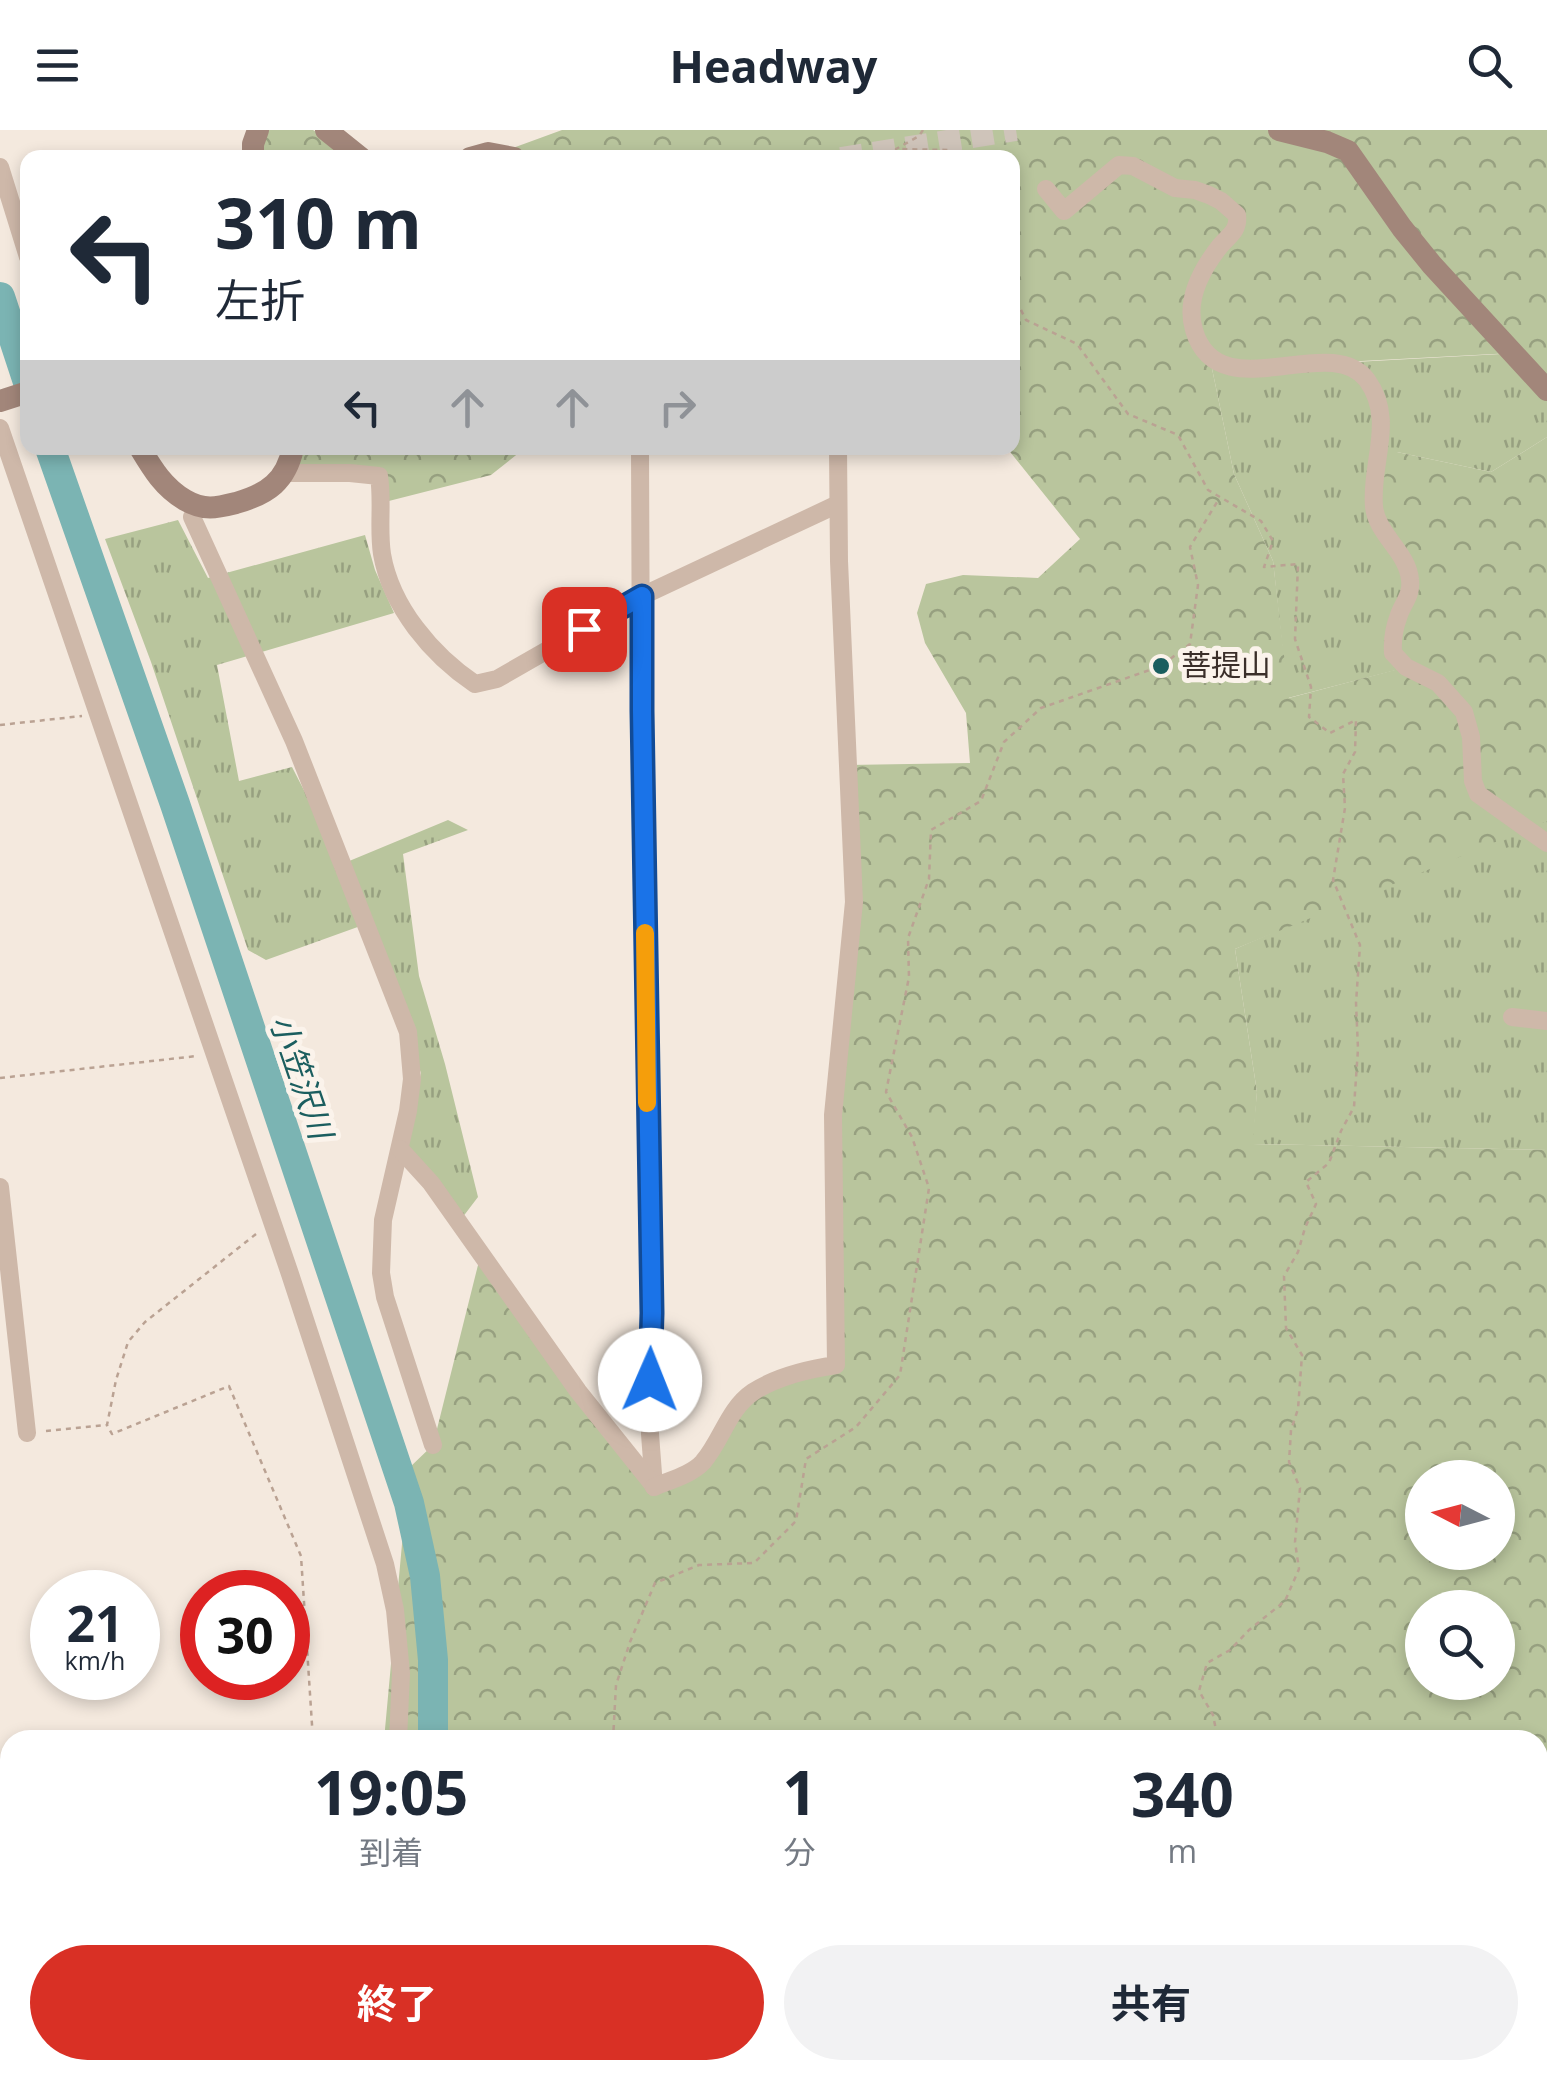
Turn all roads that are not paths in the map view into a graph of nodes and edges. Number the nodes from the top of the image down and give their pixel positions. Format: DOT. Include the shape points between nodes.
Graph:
graph roads {
  1 [pos="326,130"];
  2 [pos="1280,130"];
  3 [pos="350,150"];
  4 [pos="0,167"];
  5 [pos="1046,189"];
  6 [pos="20,231"];
  7 [pos="1547,390"];
  8 [pos="0,428"];
  9 [pos="144,455"];
  10 [pos="292,455"];
  11 [pos="640,455"];
  12 [pos="838,455"];
  13 [pos="282,473"];
  14 [pos="838,504"];
  15 [pos="192,517"];
  16 [pos="642,596"];
  17 [pos="1547,844"];
  18 [pos="1512,1017"];
  19 [pos="1547,1021"];
  20 [pos="400,1149"];
  21 [pos="0,1188"];
  22 [pos="27,1433"];
  23 [pos="432,1445"];
  24 [pos="654,1487"];
  25 [pos="399,1730"];
  1 -- 3 [label="street"];
  2 -- 7 [label="street" via="1348,151 1422,253"];
  4 -- 6 [label="street"];
  5 -- 17 [label="street" via="1064,212 1119,165 1221,201 1238,223 1201,274 1189,309 1201,348 1227,366 1334,363 1368,382 1382,417 1374,510 1410,581 1393,653 1438,683 1464,712 1478,794"];
  8 -- 25 [label="street" via="385,1564 402,1673"];
  9 -- 13 [label="street" via="157,477 185,500 211,510 269,491"];
  10 -- 13 [label="street"];
  11 -- 16 [label="street"];
  12 -- 14 [label="street"];
  13 -- 16 [label="street" via="379,476 382,556 402,606 428,644 476,684 497,679"];
  14 -- 16 [label="street"];
  14 -- 24 [label="street" via="854,902 833,1115 836,1366 753,1392 703,1462"];
  15 -- 20 [label="street" via="294,741 408,1032 412,1079"];
  16 -- 24 [label="street"];
  18 -- 19 [label="street"];
  20 -- 23 [label="street" via="383,1220 381,1272"];
  20 -- 24 [label="street"];
  21 -- 22 [label="street"];
}
